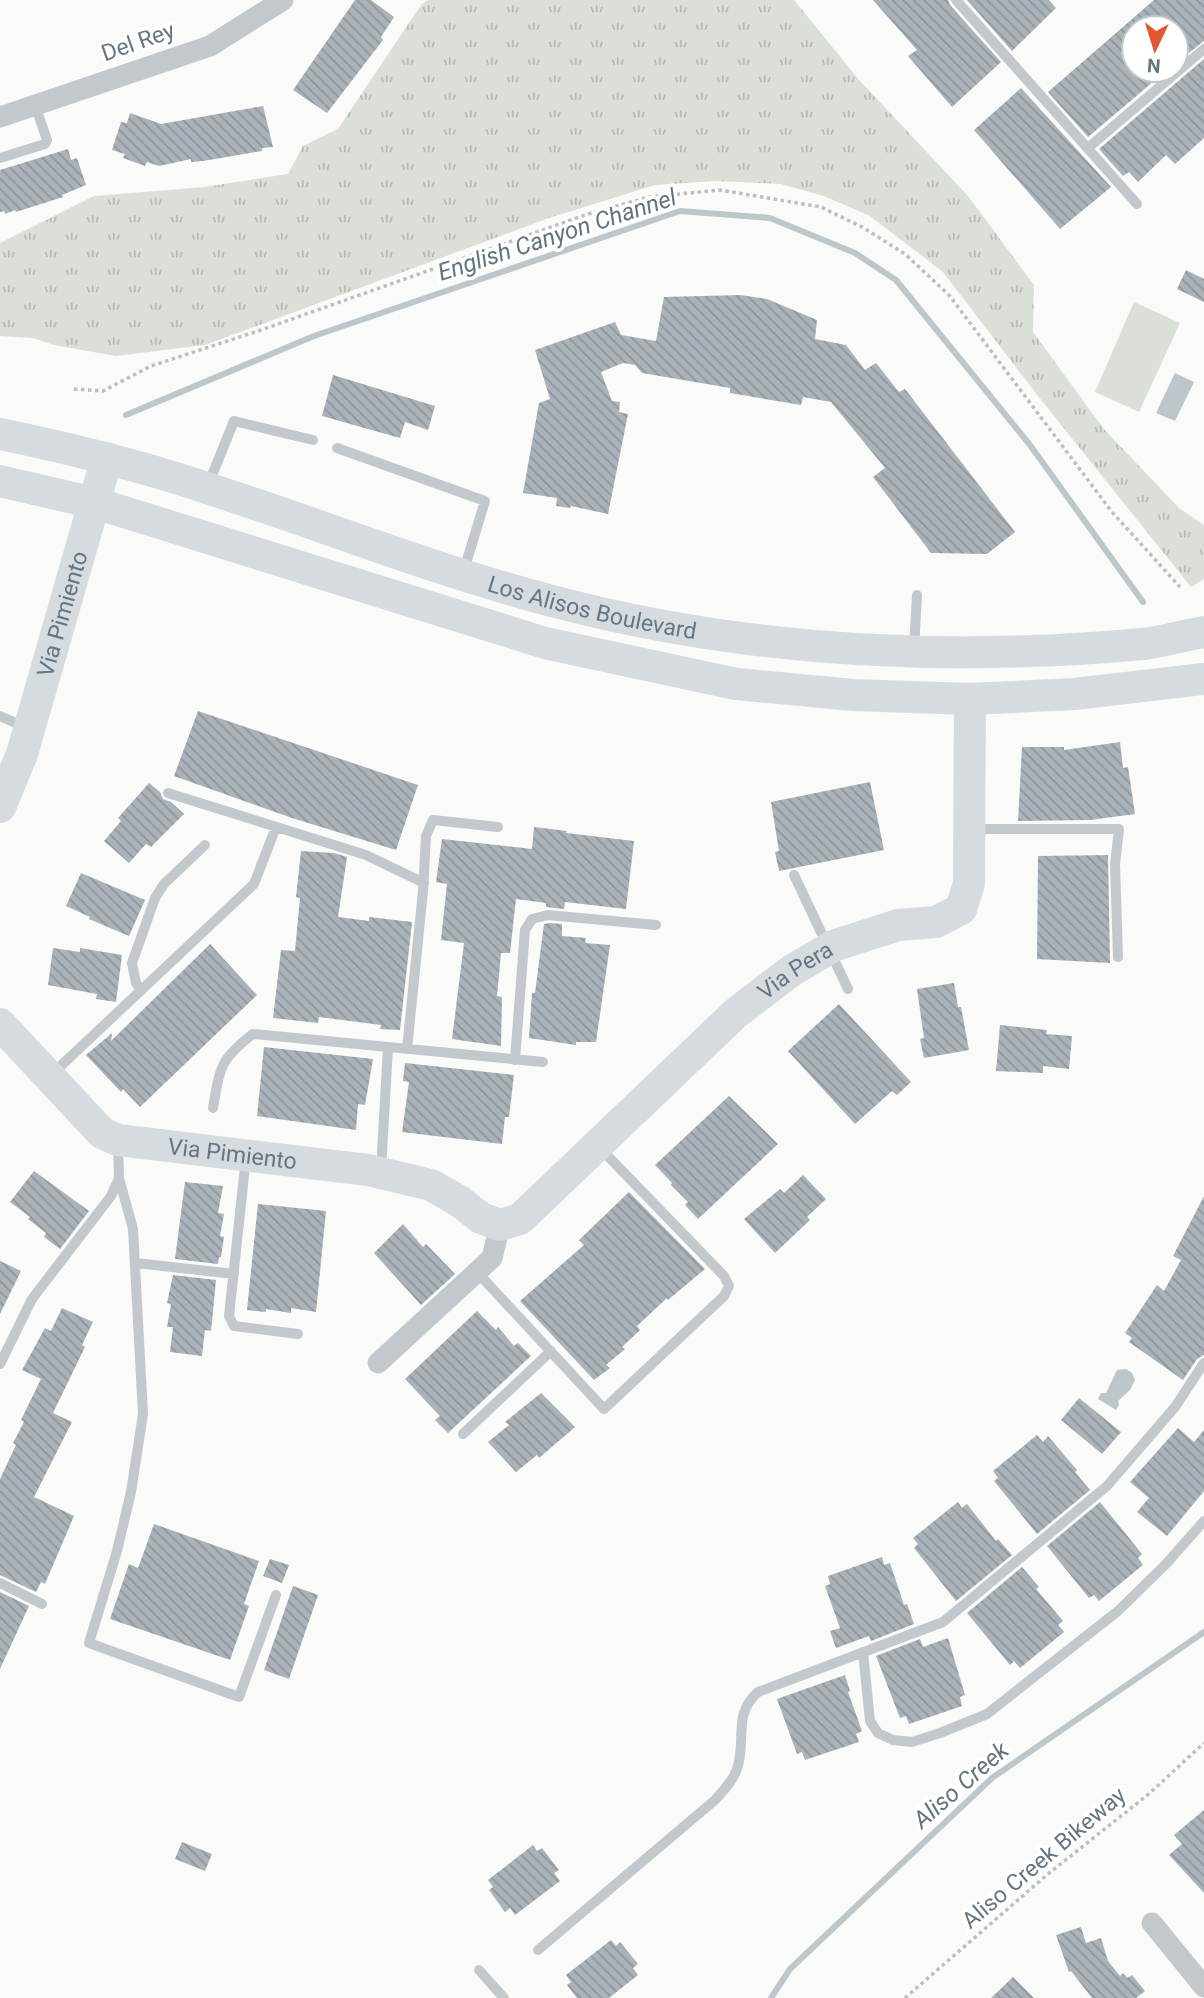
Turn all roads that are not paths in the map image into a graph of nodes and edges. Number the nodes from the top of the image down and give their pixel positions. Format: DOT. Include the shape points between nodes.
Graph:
graph roads {
  1 [pos="284,0"];
  2 [pos="956,0"];
  3 [pos="1204,48"];
  4 [pos="35,105"];
  5 [pos="0,117"];
  6 [pos="1088,148"];
  7 [pos="0,158"];
  8 [pos="1137,204"];
  9 [pos="0,434"];
  10 [pos="313,440"];
  11 [pos="337,448"];
  12 [pos="107,458"];
  13 [pos="0,481"];
  14 [pos="207,489"];
  15 [pos="95,503"];
  16 [pos="463,574"];
  17 [pos="917,595"];
  18 [pos="1196,634"];
  19 [pos="1147,643"];
  20 [pos="901,652"];
  21 [pos="1193,681"];
  22 [pos="970,699"];
  23 [pos="0,716"];
  24 [pos="30,729"];
  25 [pos="168,793"];
  26 [pos="0,807"];
  27 [pos="276,827"];
  28 [pos="498,827"];
  29 [pos="970,829"];
  30 [pos="205,845"];
  31 [pos="794,875"];
  32 [pos="424,883"];
  33 [pos="656,925"];
  34 [pos="828,949"];
  35 [pos="1118,957"];
  36 [pos="848,989"];
  37 [pos="141,991"];
  38 [pos="0,1024"];
  39 [pos="388,1047"];
  40 [pos="407,1049"];
  41 [pos="515,1060"];
  42 [pos="543,1062"];
  43 [pos="48,1078"];
  44 [pos="213,1108"];
  45 [pos="118,1140"];
  46 [pos="598,1145"];
  47 [pos="246,1155"];
  48 [pos="381,1173"];
  49 [pos="119,1178"];
  50 [pos="500,1225"];
  51 [pos="136,1263"];
  52 [pos="477,1272"];
  53 [pos="234,1274"];
  54 [pos="298,1334"];
  55 [pos="551,1352"];
  56 [pos="378,1363"];
  57 [pos="1204,1363"];
  58 [pos="0,1364"];
  59 [pos="463,1434"];
  60 [pos="1204,1521"];
  61 [pos="0,1583"];
  62 [pos="276,1595"];
  63 [pos="42,1604"];
  64 [pos="863,1652"];
  65 [pos="1153,1923"];
  66 [pos="538,1950"];
  67 [pos="480,1970"];
  68 [pos="1204,1987"];
  69 [pos="504,1998"];
  1 -- 4 [label="street, Del Rey" via="210,46"];
  2 -- 6 [label="lane"];
  3 -- 6 [label="lane"];
  4 -- 5 [label="street, Del Rey"];
  4 -- 7 [label="lane" via="45,144"];
  6 -- 8 [label="lane"];
  9 -- 12 [label="main road, Los Alisos Boulevard"];
  10 -- 14 [label="lane" via="234,421"];
  11 -- 16 [label="lane" via="485,501"];
  12 -- 14 [label="main road, Los Alisos Boulevard"];
  12 -- 15 [label="main road, Via Pimiento"];
  13 -- 15 [label="main road, Los Alisos Boulevard"];
  14 -- 16 [label="main road, Los Alisos Boulevard"];
  15 -- 22 [label="main road, Los Alisos Boulevard" via="545,643 607,657 736,684"];
  15 -- 24 [label="main road, Via Pimiento"];
  16 -- 20 [label="main road, Los Alisos Boulevard" via="551,601 669,628"];
  17 -- 20 [label="lane"];
  18 -- 19 [label="main road, Los Alisos Boulevard"];
  19 -- 20 [label="main road, Los Alisos Boulevard" via="1004,653"];
  19 -- 22 [label="main road" via="1126,659 1096,666 1002,671 986,680"];
  20 -- 22 [label="main road" via="906,664 950,680"];
  21 -- 22 [label="main road, Los Alisos Boulevard"];
  22 -- 29 [label="main road, Via Pera"];
  23 -- 24 [label="lane"];
  24 -- 26 [label="main road, Via Pimiento"];
  25 -- 27 [label="lane"];
  27 -- 32 [label="lane" via="366,855"];
  27 -- 37 [label="lane" via="254,884"];
  28 -- 32 [label="lane" via="433,820 426,836"];
  29 -- 34 [label="main road, Via Pera" via="969,884 961,909 936,922 898,925"];
  29 -- 35 [label="lane" via="1119,829 1115,864"];
  30 -- 37 [label="lane" via="155,898 132,963"];
  31 -- 34 [label="lane"];
  32 -- 40 [label="lane"];
  33 -- 41 [label="lane" via="548,915 532,919 525,930"];
  34 -- 36 [label="lane"];
  34 -- 46 [label="main road, Via Pera" via="736,1013"];
  37 -- 43 [label="lane"];
  38 -- 43 [label="main road, Via Pimiento"];
  39 -- 40 [label="lane"];
  39 -- 44 [label="lane" via="253,1034 220,1068"];
  39 -- 48 [label="lane"];
  40 -- 41 [label="lane"];
  41 -- 42 [label="lane"];
  43 -- 45 [label="main road, Via Pimiento" via="102,1133"];
  45 -- 47 [label="main road, Via Pimiento"];
  45 -- 49 [label="lane"];
  46 -- 50 [label="main road, Via Pera" via="520,1219"];
  46 -- 55 [label="lane" via="729,1286 724,1296 604,1409"];
  47 -- 48 [label="main road, Via Pimiento"];
  47 -- 53 [label="lane"];
  48 -- 50 [label="main road, Via Pimiento" via="430,1185"];
  49 -- 51 [label="lane" via="133,1228"];
  49 -- 58 [label="lane" via="111,1196 32,1298"];
  50 -- 52 [label="street" via="492,1258"];
  51 -- 53 [label="lane"];
  51 -- 62 [label="lane" via="143,1414 131,1492 89,1643 239,1697"];
  52 -- 55 [label="lane"];
  52 -- 56 [label="street"];
  53 -- 54 [label="lane" via="229,1316 234,1326"];
  55 -- 59 [label="lane"];
  57 -- 64 [label="lane" via="1175,1406 1107,1486 943,1622"];
  60 -- 64 [label="lane" via="1118,1611 987,1714 940,1733 912,1742 893,1741 878,1733 870,1721"];
  61 -- 63 [label="lane"];
  64 -- 66 [label="lane" via="758,1692 745,1705 737,1769 715,1801"];
  65 -- 68 [label="street"];
  67 -- 69 [label="lane"];
}
